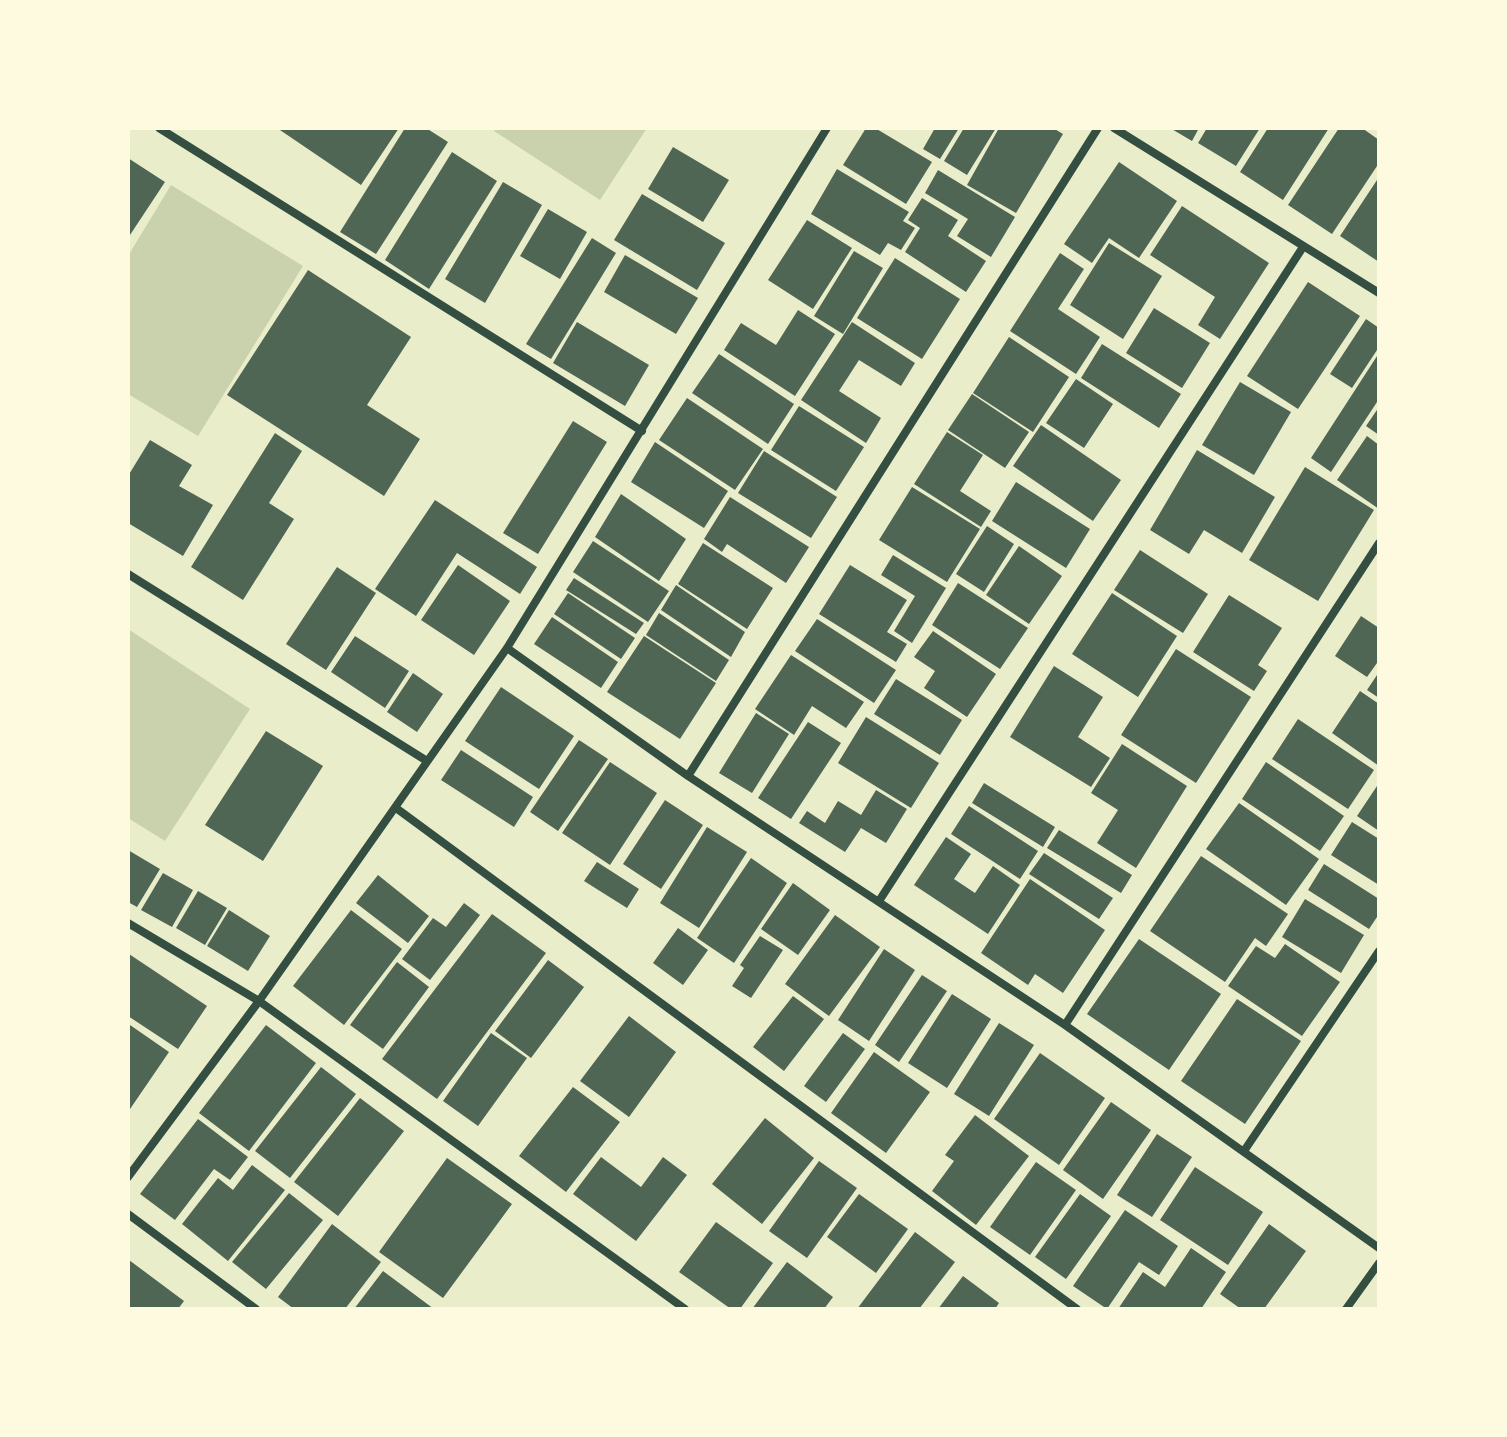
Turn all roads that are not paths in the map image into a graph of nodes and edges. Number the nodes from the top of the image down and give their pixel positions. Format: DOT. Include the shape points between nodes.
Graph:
graph roads {
  1 [pos="159,128"];
  2 [pos="827,128"];
  3 [pos="1098,128"];
  4 [pos="1114,128"];
  5 [pos="1303,247"];
  6 [pos="1379,293"];
  7 [pos="642,431"];
  8 [pos="1379,543"];
  9 [pos="128,574"];
  10 [pos="507,648"];
  11 [pos="427,761"];
  12 [pos="688,776"];
  13 [pos="396,808"];
  14 [pos="879,901"];
  15 [pos="128,923"];
  16 [pos="1379,951"];
  17 [pos="259,1001"];
  18 [pos="1065,1025"];
  19 [pos="1244,1151"];
  20 [pos="128,1177"];
  21 [pos="128,1214"];
  22 [pos="1379,1248"];
  23 [pos="1379,1263"];
  24 [pos="256,1309"];
  25 [pos="685,1309"];
  26 [pos="1077,1309"];
  27 [pos="1346,1309"];
  1 -- 7 [label="street"];
  2 -- 7 [label="street"];
  3 -- 12 [label="street"];
  4 -- 5 [label="street"];
  5 -- 6 [label="street"];
  5 -- 14 [label="street"];
  7 -- 10 [label="street"];
  8 -- 18 [label="street"];
  9 -- 11 [label="street"];
  10 -- 11 [label="street"];
  10 -- 12 [label="street"];
  11 -- 13 [label="street"];
  12 -- 14 [label="street"];
  13 -- 17 [label="street"];
  13 -- 26 [label="street"];
  14 -- 18 [label="street"];
  15 -- 17 [label="street"];
  16 -- 19 [label="street"];
  17 -- 20 [label="street"];
  17 -- 25 [label="street"];
  18 -- 19 [label="street"];
  19 -- 22 [label="street"];
  21 -- 24 [label="street"];
  23 -- 27 [label="street"];
}
